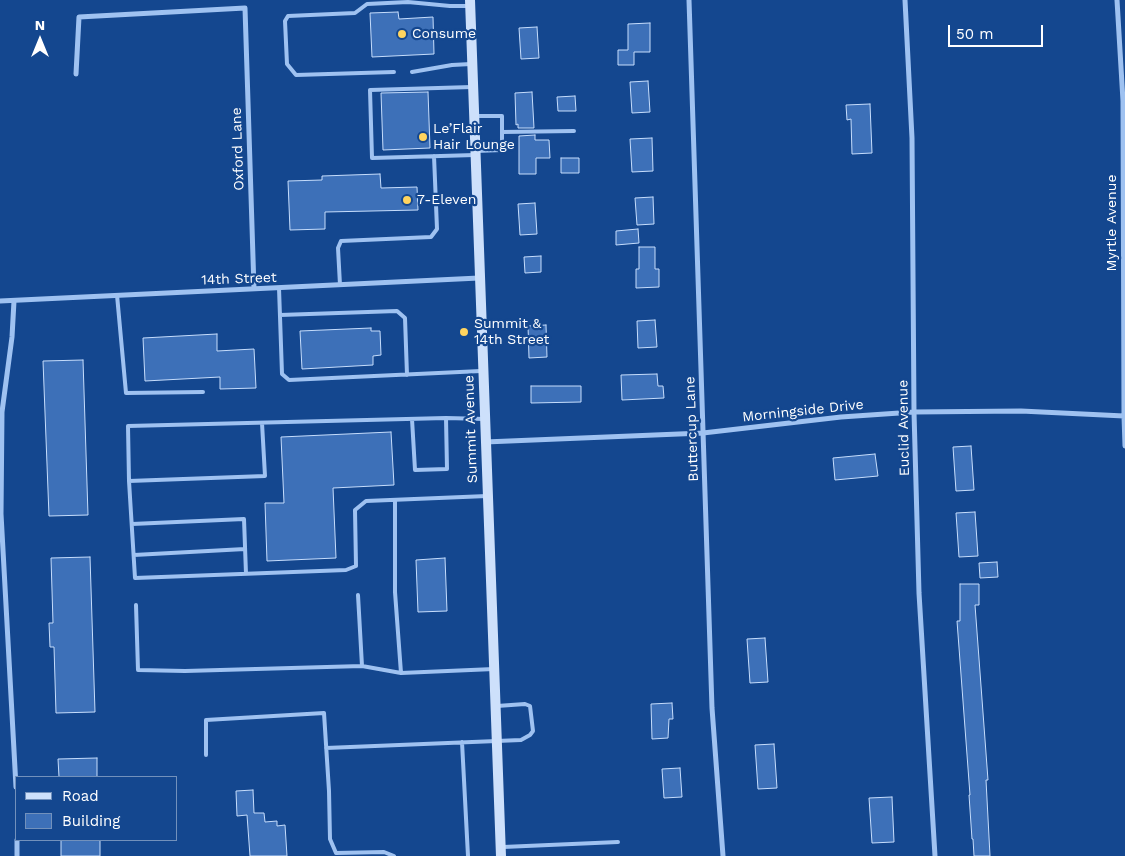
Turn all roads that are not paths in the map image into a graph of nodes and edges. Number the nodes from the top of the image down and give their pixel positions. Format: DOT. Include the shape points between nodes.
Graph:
graph roads {
  1 [pos="689,0"];
  2 [pos="905,0"];
  3 [pos="1117,0"];
  4 [pos="470,3"];
  5 [pos="472,64"];
  6 [pos="394,72"];
  7 [pos="412,72"];
  8 [pos="76,74"];
  9 [pos="473,87"];
  10 [pos="474,116"];
  11 [pos="502,132"];
  12 [pos="574,132"];
  13 [pos="475,153"];
  14 [pos="434,156"];
  15 [pos="479,278"];
  16 [pos="340,285"];
  17 [pos="279,288"];
  18 [pos="254,289"];
  19 [pos="117,296"];
  20 [pos="14,300"];
  21 [pos="0,301"];
  22 [pos="280,315"];
  23 [pos="483,371"];
  24 [pos="407,374"];
  25 [pos="204,392"];
  26 [pos="914,412"];
  27 [pos="1124,416"];
  28 [pos="446,418"];
  29 [pos="412,419"];
  30 [pos="484,419"];
  31 [pos="262,423"];
  32 [pos="704,433"];
  33 [pos="486,442"];
  34 [pos="1125,446"];
  35 [pos="129,481"];
  36 [pos="487,496"];
  37 [pos="395,500"];
  38 [pos="132,524"];
  39 [pos="245,550"];
  40 [pos="134,555"];
  41 [pos="246,574"];
  42 [pos="358,595"];
  43 [pos="136,605"];
  44 [pos="362,666"];
  45 [pos="494,669"];
  46 [pos="401,673"];
  47 [pos="495,706"];
  48 [pos="497,741"];
  49 [pos="462,742"];
  50 [pos="326,748"];
  51 [pos="206,755"];
  52 [pos="15,776"];
  53 [pos="17,841"];
  54 [pos="618,842"];
  55 [pos="501,852"];
  56 [pos="17,856"];
  57 [pos="394,856"];
  58 [pos="468,856"];
  59 [pos="723,856"];
  60 [pos="935,856"];
  1 -- 32 [label="street, Buttercup Lane"];
  2 -- 26 [label="street, Euclid Avenue" via="912,138"];
  3 -- 27 [label="street, Myrtle Avenue" via="1123,101"];
  4 -- 5 [label="main road, Summit Avenue"];
  4 -- 6 [label="lane" via="450,6 408,2 367,4 355,13 288,16 285,21 287,64 296,75"];
  5 -- 7 [label="lane"];
  5 -- 9 [label="main road, Summit Avenue"];
  8 -- 18 [label="street, Oxford Lane" via="78,17 245,8"];
  9 -- 10 [label="main road, Summit Avenue"];
  9 -- 14 [label="lane" via="370,90 372,158"];
  10 -- 11 [label="lane" via="502,116"];
  10 -- 13 [label="main road, Summit Avenue"];
  11 -- 12 [label="lane"];
  11 -- 13 [label="lane" via="502,150"];
  13 -- 14 [label="lane"];
  13 -- 15 [label="main road, Summit Avenue"];
  14 -- 16 [label="lane" via="437,229 431,237 340,241"];
  15 -- 16 [label="street, 14th Street"];
  15 -- 23 [label="main road, Summit Avenue"];
  16 -- 17 [label="street, 14th Street"];
  17 -- 18 [label="street, 14th Street"];
  17 -- 22 [label="lane"];
  18 -- 19 [label="street, 14th Street"];
  19 -- 20 [label="street, 14th Street"];
  19 -- 25 [label="lane" via="126,394"];
  20 -- 21 [label="street, 14th Street"];
  20 -- 52 [label="street" via="2,412 1,514"];
  22 -- 24 [label="lane" via="396,311 405,318"];
  22 -- 24 [label="lane" via="282,374 289,380"];
  23 -- 24 [label="lane"];
  23 -- 30 [label="main road, Summit Avenue"];
  26 -- 27 [label="street, Morningside Drive" via="1021,411"];
  26 -- 32 [label="street, Morningside Drive"];
  26 -- 60 [label="street, Euclid Avenue" via="919,593"];
  27 -- 34 [label="street, Myrtle Avenue"];
  28 -- 29 [label="lane"];
  28 -- 29 [label="lane" via="447,469 415,470"];
  28 -- 30 [label="lane"];
  29 -- 31 [label="lane"];
  30 -- 33 [label="main road, Summit Avenue"];
  31 -- 35 [label="lane" via="128,426"];
  31 -- 35 [label="lane" via="265,476"];
  32 -- 33 [label="street, Morningside Drive"];
  32 -- 59 [label="street, Buttercup Lane" via="712,708"];
  33 -- 36 [label="main road, Summit Avenue"];
  35 -- 38 [label="lane"];
  36 -- 37 [label="lane"];
  36 -- 45 [label="main road, Summit Avenue"];
  37 -- 41 [label="lane" via="366,501 355,510 356,566 346,570"];
  37 -- 46 [label="lane" via="395,592"];
  38 -- 39 [label="lane" via="244,519"];
  38 -- 40 [label="lane"];
  39 -- 40 [label="lane"];
  39 -- 41 [label="lane"];
  40 -- 41 [label="lane" via="135,578"];
  42 -- 44 [label="lane"];
  43 -- 44 [label="lane" via="138,670"];
  44 -- 46 [label="lane"];
  45 -- 46 [label="lane"];
  45 -- 47 [label="main road, Summit Avenue"];
  47 -- 48 [label="main road, Summit Avenue"];
  47 -- 48 [label="lane" via="528,704 532,712 533,731 526,738"];
  48 -- 49 [label="lane"];
  48 -- 55 [label="main road, Summit Avenue"];
  49 -- 50 [label="lane"];
  49 -- 58 [label="lane"];
  50 -- 51 [label="lane" via="324,713 206,720"];
  50 -- 57 [label="lane" via="330,839 336,853 384,852"];
  53 -- 56 [label="street"];
  54 -- 55 [label="lane"];
}
